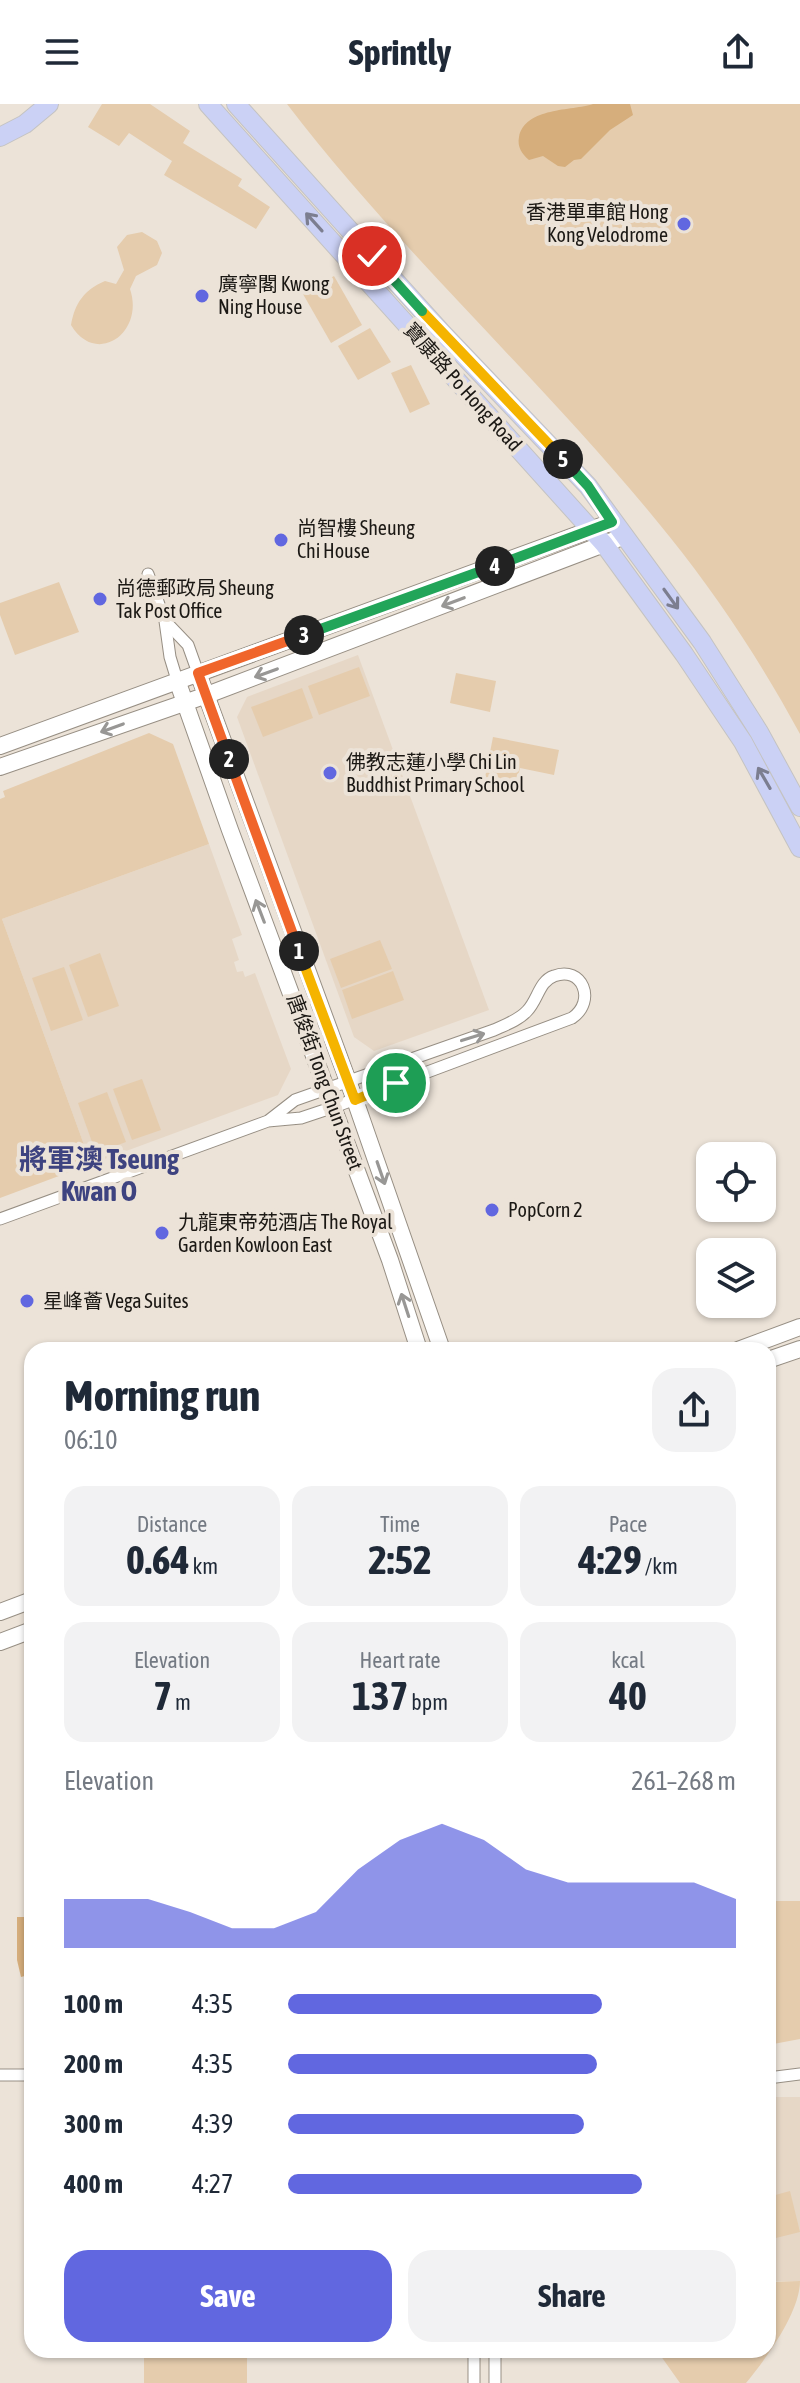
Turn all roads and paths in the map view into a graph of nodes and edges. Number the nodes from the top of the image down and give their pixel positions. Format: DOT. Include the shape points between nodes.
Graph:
graph roads {
  1 [pos="49,104"];
  2 [pos="208,104"];
  3 [pos="236,104"];
  4 [pos="0,137"];
  5 [pos="612,522"];
  6 [pos="625,536"];
  7 [pos="598,537"];
  8 [pos="148,574"];
  9 [pos="165,621"];
  10 [pos="198,673"];
  11 [pos="177,680"];
  12 [pos="207,695"];
  13 [pos="185,702"];
  14 [pos="0,746"];
  15 [pos="0,767"];
  16 [pos="800,807"];
  17 [pos="800,848"];
  18 [pos="348,1082"];
  19 [pos="328,1089"];
  20 [pos="355,1100"];
  21 [pos="334,1107"];
  22 [pos="268,1121"];
  23 [pos="0,1219"];
  24 [pos="800,1327"];
  25 [pos="416,1342"];
  26 [pos="439,1342"];
  27 [pos="760,1342"];
  28 [pos="800,1349"];
  29 [pos="776,1357"];
  30 [pos="24,1603"];
  31 [pos="0,1612"];
  32 [pos="24,1633"];
  33 [pos="0,1642"];
  34 [pos="800,2074"];
  35 [pos="0,2075"];
  36 [pos="24,2075"];
  37 [pos="776,2077"];
  38 [pos="474,2358"];
  39 [pos="495,2358"];
  40 [pos="474,2383"];
  41 [pos="495,2383"];
  1 -- 4 [label="main road"];
  7 -- 2 [label="main road, 寶康路 Po Hong Road, one-way"];
  3 -- 5 [label="main road, 寶康路 Po Hong Road" via="588,486"];
  5 -- 6 [label="main road, 寶康路 Po Hong Road"];
  5 -- 7 [label="main road"];
  6 -- 7 [label="main road"];
  6 -- 16 [label="main road, 寶康路 Po Hong Road, one-way" via="731,687"];
  7 -- 10 [label="main road"];
  7 -- 12 [label="main road, one-way"];
  17 -- 7 [label="main road, 寶康路 Po Hong Road, one-way" via="729,719"];
  8 -- 9 [label="street"];
  9 -- 10 [label="street" via="188,645"];
  9 -- 11 [label="street"];
  10 -- 11 [label="main road"];
  10 -- 12 [label="main road, 唐俊街 Tong Chun Street"];
  11 -- 13 [label="main road, 唐俊街 Tong Chun Street"];
  11 -- 14 [label="main road"];
  12 -- 13 [label="main road"];
  12 -- 18 [label="main road, 唐俊街 Tong Chun Street"];
  13 -- 15 [label="main road, one-way"];
  19 -- 13 [label="main road, 唐俊街 Tong Chun Street, one-way"];
  18 -- 19 [label="street"];
  18 -- 20 [label="main road, 唐俊街 Tong Chun Street"];
  18 -- 20 [label="street, one-way" via="517,1019 551,977 566,974 583,987 583,1007 572,1018"];
  19 -- 21 [label="main road, 唐俊街 Tong Chun Street"];
  19 -- 22 [label="street" via="295,1100"];
  20 -- 21 [label="street"];
  20 -- 26 [label="main road, 唐俊街 Tong Chun Street, one-way"];
  21 -- 22 [label="street"];
  25 -- 21 [label="main road, 唐俊街 Tong Chun Street, one-way"];
  22 -- 23 [label="street"];
  24 -- 27 [label="main road"];
  28 -- 29 [label="main road"];
  30 -- 31 [label="main road"];
  32 -- 33 [label="main road"];
  34 -- 37 [label="street"];
  35 -- 36 [label="street"];
  38 -- 40 [label="street"];
  39 -- 41 [label="street"];
}
